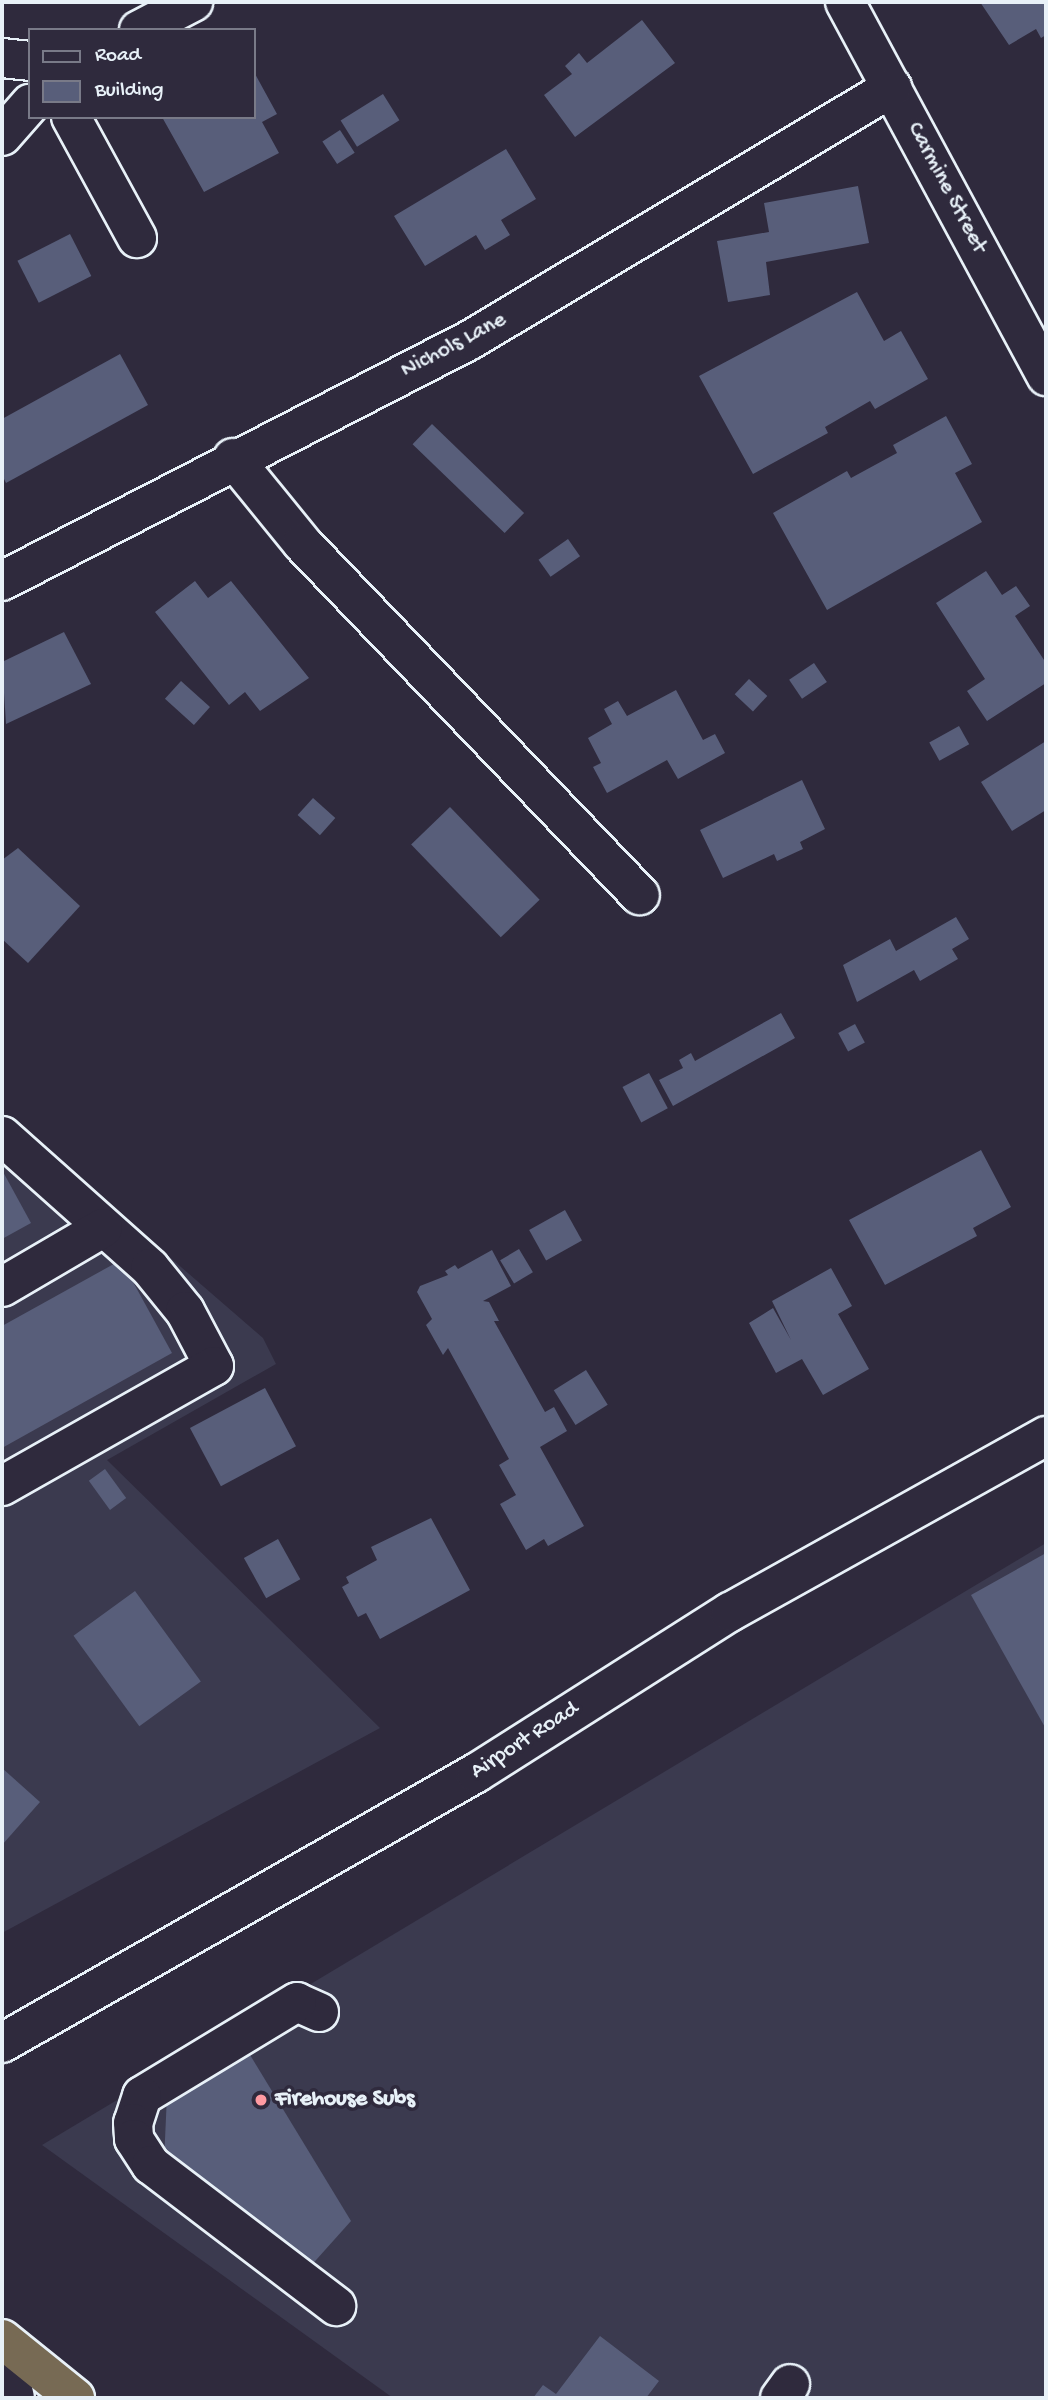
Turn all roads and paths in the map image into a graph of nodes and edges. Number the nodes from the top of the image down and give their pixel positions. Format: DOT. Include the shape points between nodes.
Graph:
graph roads {
  1 [pos="193,2"];
  2 [pos="845,2"];
  3 [pos="143,28"];
  4 [pos="2,58"];
  5 [pos="28,61"];
  6 [pos="892,87"];
  7 [pos="72,119"];
  8 [pos="137,238"];
  9 [pos="1045,369"];
  10 [pos="233,458"];
  11 [pos="2,581"];
  12 [pos="640,895"];
  13 [pos="2,1136"];
  14 [pos="103,1228"];
  15 [pos="2,1287"];
  16 [pos="1046,1436"];
  17 [pos="2,1486"];
  18 [pos="319,2012"];
  19 [pos="2,2043"];
  20 [pos="336,2305"];
  21 [pos="2,2339"];
  22 [pos="15,2398"];
  23 [pos="75,2398"];
  1 -- 3 [label="street"];
  2 -- 6 [label="street, Carmine Street"];
  4 -- 5 [label="street"];
  6 -- 9 [label="street, Carmine Street"];
  6 -- 10 [label="street, Nichols Lane" via="470,340"];
  7 -- 8 [label="street"];
  10 -- 11 [label="street, Nichols Lane"];
  10 -- 12 [label="street" via="302,543"];
  13 -- 14 [label="street"];
  14 -- 15 [label="street"];
  14 -- 17 [label="street" via="150,1268 185,1311 214,1366"];
  16 -- 19 [label="street, Airport Road" via="730,1612 476,1773"];
  18 -- 20 [label="street" via="297,2002 142,2096 133,2123 134,2138 151,2165"];
  21 -- 22 [label="street"];
  21 -- 23 [label="highway"];
}
